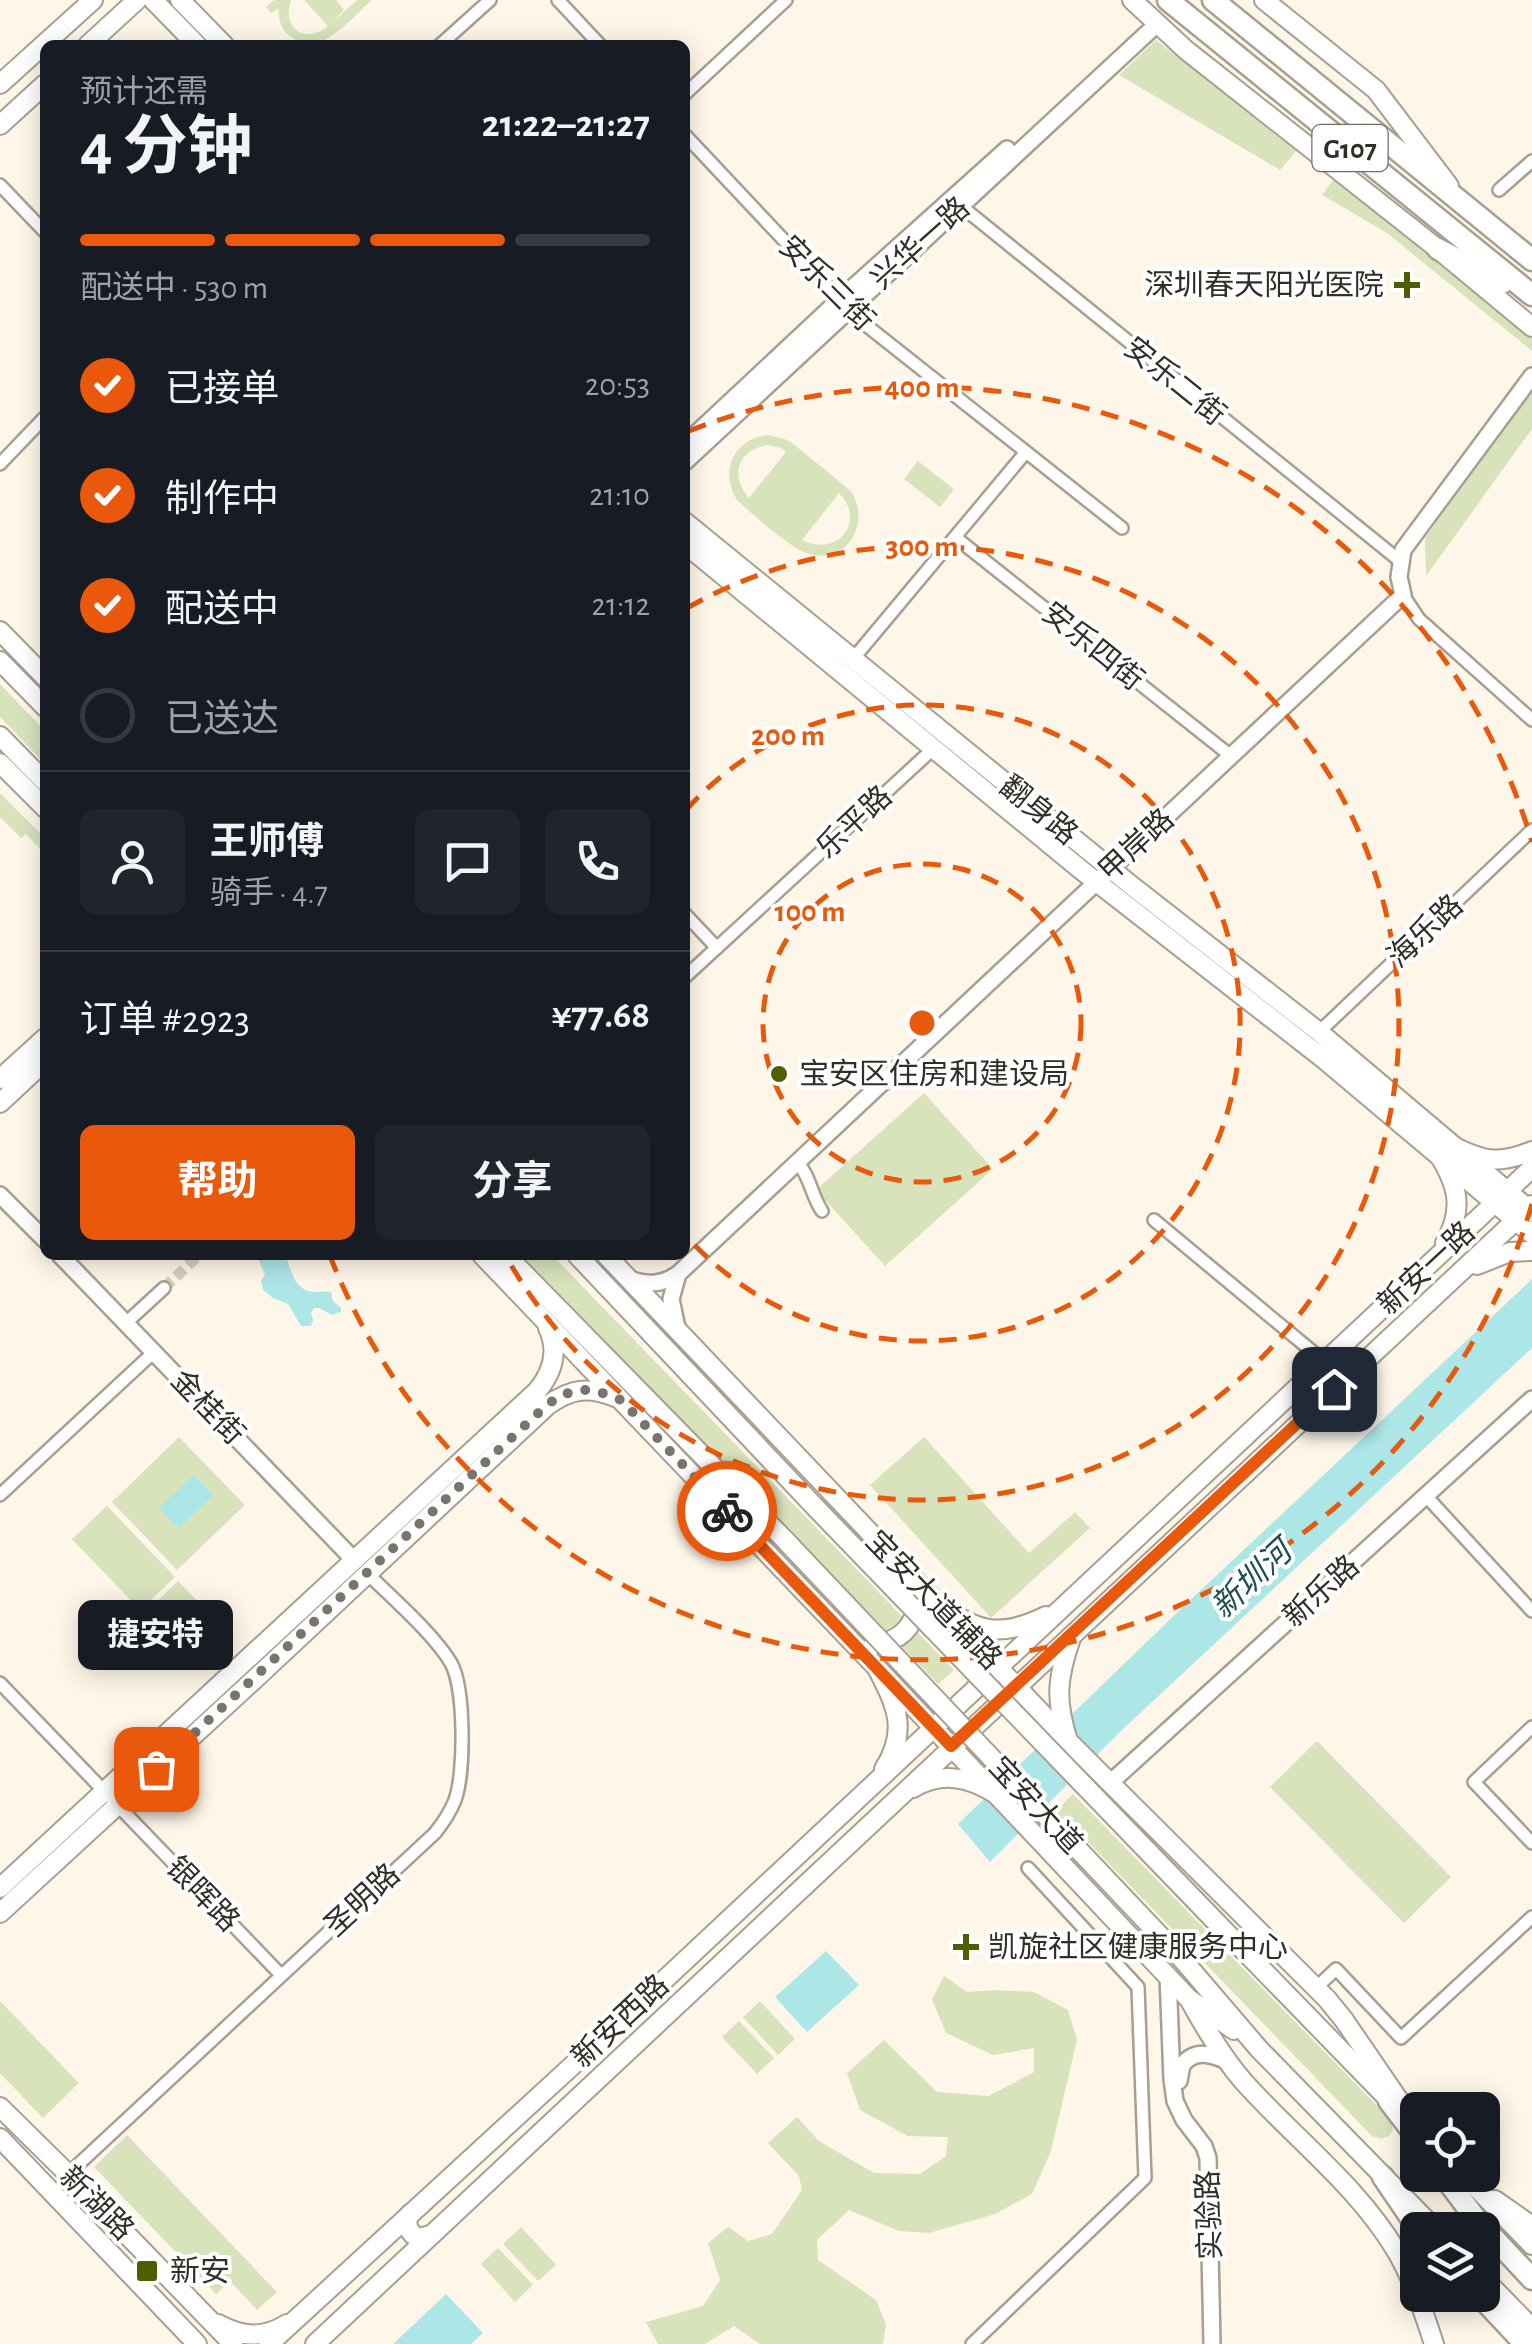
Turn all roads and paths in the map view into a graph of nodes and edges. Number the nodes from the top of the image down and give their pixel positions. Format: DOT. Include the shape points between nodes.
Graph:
graph roads {
  1 [pos="93,0"];
  2 [pos="137,0"];
  3 [pos="153,0"];
  4 [pos="180,0"];
  5 [pos="490,0"];
  6 [pos="558,0"];
  7 [pos="786,0"];
  8 [pos="1132,0"];
  9 [pos="1168,0"];
  10 [pos="1213,0"];
  11 [pos="1264,0"];
  12 [pos="1154,21"];
  13 [pos="49,40"];
  14 [pos="93,40"];
  15 [pos="192,40"];
  16 [pos="219,40"];
  17 [pos="446,40"];
  18 [pos="595,40"];
  19 [pos="40,48"];
  20 [pos="0,84"];
  21 [pos="40,89"];
  22 [pos="690,89"];
  23 [pos="0,126"];
  24 [pos="690,140"];
  25 [pos="1532,161"];
  26 [pos="0,185"];
  27 [pos="1500,190"];
  28 [pos="1461,202"];
  29 [pos="956,203"];
  30 [pos="40,227"];
  31 [pos="1438,249"];
  32 [pos="1532,260"];
  33 [pos="1532,297"];
  34 [pos="844,304"];
  35 [pos="1532,326"];
  36 [pos="1532,376"];
  37 [pos="40,422"];
  38 [pos="690,440"];
  39 [pos="1026,452"];
  40 [pos="690,457"];
  41 [pos="0,464"];
  42 [pos="1122,528"];
  43 [pos="690,532"];
  44 [pos="690,533"];
  45 [pos="955,537"];
  46 [pos="1400,561"];
  47 [pos="1402,595"];
  48 [pos="0,631"];
  49 [pos="854,659"];
  50 [pos="0,660"];
  51 [pos="40,672"];
  52 [pos="40,702"];
  53 [pos="1532,720"];
  54 [pos="0,736"];
  55 [pos="934,748"];
  56 [pos="1230,756"];
  57 [pos="0,763"];
  58 [pos="40,777"];
  59 [pos="40,803"];
  60 [pos="1532,830"];
  61 [pos="1111,868"];
  62 [pos="1096,882"];
  63 [pos="690,919"];
  64 [pos="717,948"];
  65 [pos="690,973"];
  66 [pos="1318,1032"];
  67 [pos="40,1043"];
  68 [pos="40,1066"];
  69 [pos="0,1079"];
  70 [pos="0,1103"];
  71 [pos="1447,1151"];
  72 [pos="1532,1151"];
  73 [pos="797,1162"];
  74 [pos="1532,1168"];
  75 [pos="0,1195"];
  76 [pos="1501,1197"];
  77 [pos="1527,1211"];
  78 [pos="822,1212"];
  79 [pos="1154,1220"];
  80 [pos="1532,1234"];
  81 [pos="40,1235"];
  82 [pos="1532,1251"];
  83 [pos="65,1260"];
  84 [pos="487,1260"];
  85 [pos="502,1260"];
  86 [pos="511,1260"];
  87 [pos="582,1260"];
  88 [pos="611,1260"];
  89 [pos="1432,1261"];
  90 [pos="678,1274"];
  91 [pos="628,1278"];
  92 [pos="1450,1281"];
  93 [pos="164,1288"];
  94 [pos="547,1296"];
  95 [pos="543,1319"];
  96 [pos="127,1322"];
  97 [pos="678,1331"];
  98 [pos="155,1352"];
  99 [pos="1325,1362"];
  100 [pos="1532,1399"];
  101 [pos="621,1400"];
  102 [pos="0,1495"];
  103 [pos="1426,1496"];
  104 [pos="420,1511"];
  105 [pos="361,1566"];
  106 [pos="913,1578"];
  107 [pos="936,1602"];
  108 [pos="1060,1610"];
  109 [pos="1532,1611"];
  110 [pos="1073,1633"];
  111 [pos="853,1643"];
  112 [pos="998,1667"];
  113 [pos="876,1668"];
  114 [pos="0,1683"];
  115 [pos="1016,1686"];
  116 [pos="969,1695"];
  117 [pos="986,1714"];
  118 [pos="1055,1717"];
  119 [pos="1532,1727"];
  120 [pos="934,1728"];
  121 [pos="951,1746"];
  122 [pos="1110,1783"];
  123 [pos="872,1786"];
  124 [pos="990,1788"];
  125 [pos="111,1798"];
  126 [pos="892,1802"];
  127 [pos="1532,1843"];
  128 [pos="1028,1868"];
  129 [pos="0,1888"];
  130 [pos="0,1913"];
  131 [pos="1532,1916"];
  132 [pos="281,1975"];
  133 [pos="1168,1976"];
  134 [pos="1316,1988"];
  135 [pos="1189,1999"];
  136 [pos="1260,2048"];
  137 [pos="1226,2060"];
  138 [pos="1389,2101"];
  139 [pos="1400,2101"];
  140 [pos="0,2107"];
  141 [pos="1400,2111"];
  142 [pos="1400,2116"];
  143 [pos="0,2138"];
  144 [pos="68,2174"];
  145 [pos="1384,2177"];
  146 [pos="1456,2192"];
  147 [pos="1481,2192"];
  148 [pos="1485,2192"];
  149 [pos="1407,2212"];
  150 [pos="1418,2212"];
  151 [pos="410,2214"];
  152 [pos="1532,2226"];
  153 [pos="432,2235"];
  154 [pos="1532,2244"];
  155 [pos="1400,2260"];
  156 [pos="1526,2273"];
  157 [pos="1500,2296"];
  158 [pos="304,2312"];
  159 [pos="1419,2312"];
  160 [pos="1423,2312"];
  161 [pos="1495,2312"];
  162 [pos="208,2317"];
  163 [pos="1532,2328"];
  164 [pos="194,2344"];
  165 [pos="233,2344"];
  166 [pos="269,2344"];
  167 [pos="315,2344"];
  168 [pos="972,2344"];
  169 [pos="1212,2344"];
  170 [pos="1221,2344"];
  171 [pos="1422,2344"];
  172 [pos="1434,2344"];
  173 [pos="1524,2344"];
  1 -- 13 [label="main road"];
  2 -- 14 [label="main road"];
  3 -- 15 [label="main road"];
  4 -- 16 [label="main road"];
  5 -- 17 [label="street"];
  6 -- 18 [label="street"];
  7 -- 22 [label="street"];
  8 -- 12 [label="main road"];
  9 -- 33 [label="highway, G107"];
  10 -- 28 [label="highway, G107"];
  11 -- 28 [label="main road" via="1376,90"];
  12 -- 29 [label="street, 兴华一路"];
  12 -- 31 [label="main road"];
  19 -- 20 [label="main road"];
  21 -- 23 [label="main road"];
  24 -- 34 [label="street, 安乐三街"];
  25 -- 27 [label="street"];
  26 -- 30 [label="street"];
  28 -- 32 [label="highway, G107"];
  29 -- 34 [label="street, 兴华一路"];
  29 -- 46 [label="street, 安乐二街"];
  31 -- 33 [label="highway"];
  31 -- 35 [label="main road"];
  34 -- 38 [label="street, 兴华一路"];
  34 -- 39 [label="street, 安乐三街"];
  34 -- 40 [label="street, 兴华一路"];
  36 -- 46 [label="street"];
  37 -- 41 [label="street"];
  39 -- 42 [label="street, 安乐三街"];
  39 -- 45 [label="street"];
  43 -- 49 [label="main road, 翻身路"];
  44 -- 55 [label="main road, 翻身路"];
  45 -- 49 [label="street"];
  45 -- 56 [label="street, 安乐四街"];
  46 -- 47 [label="street"];
  47 -- 53 [label="street"];
  47 -- 56 [label="street, 甲岸路"];
  48 -- 51 [label="main road"];
  49 -- 61 [label="main road, 翻身路"];
  50 -- 52 [label="main road"];
  54 -- 58 [label="main road"];
  55 -- 62 [label="main road, 翻身路"];
  55 -- 64 [label="street, 乐平路"];
  56 -- 61 [label="street, 甲岸路"];
  57 -- 59 [label="main road"];
  60 -- 66 [label="street, 海乐路"];
  61 -- 62 [label="street, 甲岸路"];
  61 -- 66 [label="main road, 翻身路"];
  62 -- 71 [label="main road, 翻身路"];
  62 -- 73 [label="street, 甲岸路"];
  63 -- 64 [label="street"];
  64 -- 65 [label="street, 乐平路"];
  66 -- 71 [label="main road, 翻身路"];
  67 -- 69 [label="main road"];
  68 -- 70 [label="main road"];
  71 -- 72 [label="main road" via="1504,1160"];
  71 -- 76 [label="main road, 翻身路"];
  71 -- 89 [label="main road" via="1455,1221"];
  73 -- 78 [label="street"];
  73 -- 90 [label="street, 甲岸路"];
  74 -- 76 [label="main road, 新安一路"];
  75 -- 81 [label="street"];
  76 -- 77 [label="main road, 翻身路"];
  76 -- 89 [label="main road, 新安一路"];
  77 -- 80 [label="main road, 翻身路"];
  77 -- 92 [label="main road, 新安一路"];
  79 -- 99 [label="street"];
  82 -- 92 [label="main road" via="1494,1257"];
  83 -- 96 [label="street, 金桂街"];
  84 -- 95 [label="main road"];
  85 -- 94 [label="main road"];
  86 -- 94 [label="main road, 宝安大道"];
  87 -- 138 [label="main road, 宝安大道, bridge"];
  88 -- 91 [label="main road, 宝安大道辅路"];
  89 -- 99 [label="main road, 新安一路"];
  90 -- 91 [label="street" via="646,1284"];
  90 -- 97 [label="street" via="672,1299"];
  91 -- 97 [label="main road, 宝安大道辅路"];
  92 -- 110 [label="main road, 新安一路"];
  93 -- 96 [label="street"];
  94 -- 136 [label="main road, 宝安大道, bridge"];
  95 -- 101 [label="main road"];
  95 -- 104 [label="main road" via="554,1356 547,1379"];
  96 -- 98 [label="street, 金桂街"];
  97 -- 106 [label="main road, 宝安大道辅路"];
  98 -- 102 [label="street"];
  98 -- 105 [label="street, 金桂街"];
  99 -- 108 [label="main road, 新安一路"];
  100 -- 103 [label="street, 新乐路"];
  101 -- 104 [label="main road" via="586,1389 562,1396"];
  101 -- 111 [label="main road"];
  103 -- 109 [label="street"];
  103 -- 122 [label="street, 新乐路"];
  104 -- 105 [label="main road"];
  105 -- 125 [label="main road"];
  105 -- 132 [label="street, 圣明路" via="454,1668 458,1791 434,1833"];
  106 -- 107 [label="main road, 宝安大道辅路"];
  106 -- 111 [label="main road" via="918,1602 905,1632 885,1644"];
  107 -- 108 [label="main road" via="963,1622 993,1630"];
  107 -- 112 [label="main road, 宝安大道辅路"];
  108 -- 112 [label="main road, 新安一路"];
  110 -- 115 [label="main road, 新安一路"];
  110 -- 118 [label="main road"];
  111 -- 113 [label="main road"];
  112 -- 115 [label="main road, 宝安大道辅路"];
  112 -- 116 [label="main road, 新安一路"];
  113 -- 120 [label="main road"];
  113 -- 123 [label="main road" via="899,1726 888,1764"];
  114 -- 125 [label="street, 银晖路"];
  115 -- 117 [label="main road, 新安一路"];
  115 -- 118 [label="main road, 宝安大道辅路"];
  116 -- 120 [label="main road, 新安西路"];
  117 -- 121 [label="main road, 新安西路"];
  118 -- 122 [label="main road"];
  119 -- 127 [label="street" via="1474,1782"];
  120 -- 121 [label="main road"];
  120 -- 123 [label="main road, 新安西路"];
  121 -- 124 [label="main road"];
  121 -- 126 [label="main road, 新安西路"];
  122 -- 134 [label="main road"];
  123 -- 151 [label="main road, 新安西路"];
  124 -- 126 [label="main road" via="943,1778"];
  124 -- 133 [label="main road"];
  125 -- 129 [label="main road"];
  125 -- 130 [label="main road"];
  125 -- 132 [label="street, 银晖路"];
  126 -- 153 [label="main road, 新安西路"];
  128 -- 168 [label="street" via="1138,1987 1145,2178"];
  131 -- 134 [label="street" via="1401,2038 1336,1969"];
  132 -- 144 [label="street, 圣明路"];
  133 -- 135 [label="main road"];
  133 -- 169 [label="street, 实验路" via="1175,2101 1208,2158"];
  134 -- 139 [label="main road"];
  135 -- 136 [label="main road"];
  135 -- 137 [label="main road"];
  136 -- 145 [label="main road, 宝安大道"];
  137 -- 155 [label="main road" via="1360,2201"];
  137 -- 170 [label="street, 实验路" via="1194,2054 1179,2076 1186,2104 1218,2161"];
  138 -- 141 [label="main road, 宝安大道"];
  138 -- 142 [label="highway"];
  140 -- 144 [label="main road, 新湖路"];
  143 -- 164 [label="main road, 新湖路"];
  144 -- 162 [label="main road, 新湖路"];
  145 -- 149 [label="highway"];
  145 -- 150 [label="main road, 宝安大道"];
  146 -- 156 [label="highway"];
  147 -- 154 [label="main road"];
  148 -- 152 [label="main road"];
  151 -- 153 [label="main road" via="411,2233"];
  151 -- 158 [label="main road, 新安西路"];
  153 -- 167 [label="main road, 新安西路"];
  157 -- 163 [label="main road"];
  158 -- 162 [label="main road" via="271,2332 250,2335"];
  158 -- 166 [label="main road, 新安西路"];
  159 -- 171 [label="main road"];
  160 -- 172 [label="main road"];
  161 -- 173 [label="highway"];
  162 -- 165 [label="main road, 新湖路"];
}
